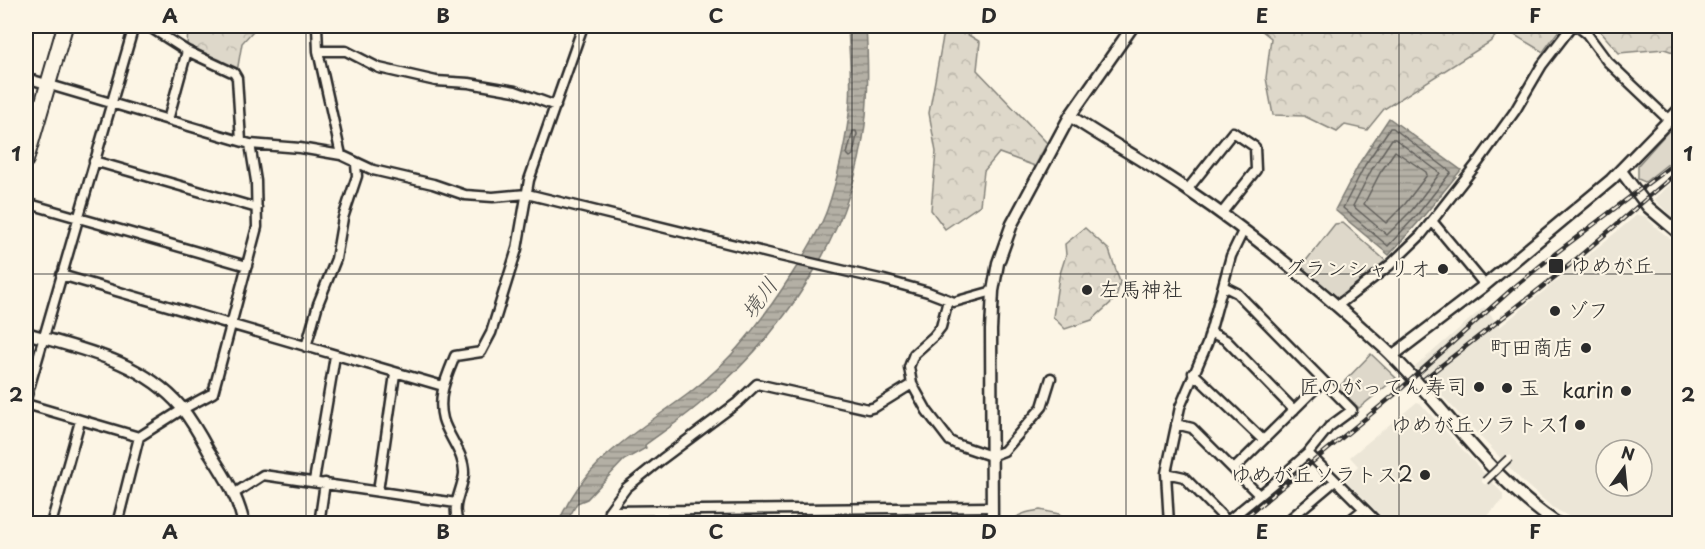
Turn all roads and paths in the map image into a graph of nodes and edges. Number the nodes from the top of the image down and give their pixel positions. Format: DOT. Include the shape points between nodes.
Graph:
graph roads {
  1 [pos="64,26"];
  2 [pos="134,26"];
  3 [pos="148,26"];
  4 [pos="317,26"];
  5 [pos="583,26"];
  6 [pos="1133,26"];
  7 [pos="1572,26"];
  8 [pos="1577,26"];
  9 [pos="187,51"];
  10 [pos="318,51"];
  11 [pos="26,78"];
  12 [pos="47,85"];
  13 [pos="111,103"];
  14 [pos="556,106"];
  15 [pos="1680,110"];
  16 [pos="1070,116"];
  17 [pos="168,120"];
  18 [pos="1669,120"];
  19 [pos="245,142"];
  20 [pos="341,155"];
  21 [pos="26,160"];
  22 [pos="94,161"];
  23 [pos="356,164"];
  24 [pos="1620,171"];
  25 [pos="1187,190"];
  26 [pos="527,194"];
  27 [pos="26,203"];
  28 [pos="257,208"];
  29 [pos="1221,214"];
  30 [pos="77,217"];
  31 [pos="1432,221"];
  32 [pos="1243,231"];
  33 [pos="1680,234"];
  34 [pos="247,266"];
  35 [pos="61,275"];
  36 [pos="1485,285"];
  37 [pos="1223,286"];
  38 [pos="993,291"];
  39 [pos="948,300"];
  40 [pos="1337,306"];
  41 [pos="233,325"];
  42 [pos="1210,332"];
  43 [pos="26,333"];
  44 [pos="42,338"];
  45 [pos="306,347"];
  46 [pos="336,356"];
  47 [pos="1392,356"];
  48 [pos="1193,373"];
  49 [pos="395,374"];
  50 [pos="1051,378"];
  51 [pos="1323,381"];
  52 [pos="912,384"];
  53 [pos="443,386"];
  54 [pos="26,399"];
  55 [pos="26,404"];
  56 [pos="183,409"];
  57 [pos="1294,410"];
  58 [pos="80,421"];
  59 [pos="1176,424"];
  60 [pos="139,437"];
  61 [pos="1263,440"];
  62 [pos="1308,453"];
  63 [pos="991,456"];
  64 [pos="1509,458"];
  65 [pos="1234,470"];
  66 [pos="1166,473"];
  67 [pos="314,481"];
  68 [pos="1335,481"];
  69 [pos="1485,481"];
  70 [pos="325,483"];
  71 [pos="378,491"];
  72 [pos="235,494"];
  73 [pos="1259,495"];
  74 [pos="456,503"];
  75 [pos="992,507"];
  76 [pos="1364,509"];
  77 [pos="1225,522"];
  78 [pos="51,524"];
  79 [pos="117,524"];
  80 [pos="244,524"];
  81 [pos="319,524"];
  82 [pos="459,524"];
  83 [pos="992,524"];
  84 [pos="1169,524"];
  85 [pos="1300,524"];
  86 [pos="1346,524"];
  87 [pos="1379,524"];
  88 [pos="1558,524"];
  1 -- 12 [label="highway"];
  2 -- 13 [label="street"];
  3 -- 9 [label="street"];
  4 -- 10 [label="street"];
  5 -- 14 [label="street"];
  6 -- 16 [label="street"];
  7 -- 31 [label="street" via="1542,65 1515,111"];
  8 -- 18 [label="street" via="1607,61"];
  9 -- 17 [label="street"];
  9 -- 19 [label="street" via="234,73"];
  10 -- 14 [label="street" via="346,51 378,68 436,81 515,91"];
  10 -- 20 [label="street"];
  11 -- 12 [label="street"];
  12 -- 13 [label="street"];
  12 -- 21 [label="highway"];
  13 -- 17 [label="street"];
  13 -- 22 [label="street"];
  14 -- 26 [label="street"];
  15 -- 18 [label="street"];
  16 -- 25 [label="street"];
  16 -- 38 [label="street" via="1006,238"];
  17 -- 19 [label="street"];
  18 -- 24 [label="street"];
  19 -- 20 [label="street"];
  19 -- 28 [label="street" via="256,181"];
  20 -- 23 [label="street"];
  22 -- 28 [label="street"];
  22 -- 30 [label="street"];
  23 -- 26 [label="street" via="465,195"];
  23 -- 45 [label="street" via="357,176 343,218 336,260"];
  24 -- 33 [label="street" via="1648,207"];
  24 -- 36 [label="street"];
  25 -- 29 [label="street"];
  25 -- 29 [label="street" via="1233,132 1256,147 1256,170"];
  26 -- 39 [label="street"];
  26 -- 53 [label="street" via="517,249 491,333 481,352 455,356"];
  27 -- 30 [label="street"];
  28 -- 34 [label="street" via="257,227"];
  29 -- 32 [label="street"];
  30 -- 34 [label="street"];
  30 -- 35 [label="street"];
  31 -- 36 [label="street"];
  31 -- 40 [label="street" via="1390,265"];
  32 -- 37 [label="street"];
  32 -- 40 [label="street"];
  34 -- 41 [label="street"];
  35 -- 41 [label="street"];
  35 -- 44 [label="street"];
  36 -- 47 [label="street"];
  37 -- 42 [label="street"];
  37 -- 51 [label="street" via="1237,293"];
  38 -- 39 [label="street" via="954,302"];
  38 -- 63 [label="street"];
  39 -- 52 [label="street" via="941,327 910,360"];
  40 -- 47 [label="street"];
  41 -- 45 [label="street"];
  41 -- 56 [label="street" via="213,393"];
  42 -- 48 [label="street"];
  42 -- 57 [label="street" via="1226,340"];
  43 -- 44 [label="street"];
  44 -- 54 [label="street"];
  44 -- 56 [label="street" via="122,363 158,385"];
  45 -- 46 [label="street"];
  46 -- 49 [label="street"];
  46 -- 67 [label="street"];
  47 -- 88 [label="street" via="1510,485"];
  48 -- 59 [label="street"];
  48 -- 61 [label="street"];
  49 -- 53 [label="street"];
  49 -- 71 [label="street"];
  50 -- 63 [label="street" via="1042,407 1004,451"];
  51 -- 57 [label="street"];
  51 -- 62 [label="street" via="1353,410 1329,428"];
  52 -- 63 [label="street" via="950,441"];
  52 -- 75 [label="street" via="868,409 757,384 626,488 609,511"];
  53 -- 74 [label="street" via="443,418 464,473"];
  55 -- 58 [label="street"];
  56 -- 60 [label="street"];
  56 -- 72 [label="street"];
  57 -- 61 [label="street"];
  58 -- 60 [label="street"];
  58 -- 78 [label="street"];
  59 -- 65 [label="street" via="1192,428"];
  59 -- 66 [label="street"];
  60 -- 79 [label="street"];
  61 -- 65 [label="street"];
  62 -- 68 [label="street"];
  62 -- 73 [label="street"];
  63 -- 75 [label="street"];
  64 -- 69 [label="street, bridge"];
  65 -- 73 [label="street"];
  66 -- 77 [label="street" via="1184,477"];
  66 -- 84 [label="street"];
  67 -- 70 [label="street"];
  67 -- 72 [label="street" via="263,475"];
  68 -- 76 [label="street"];
  68 -- 85 [label="street" via="1291,518"];
  70 -- 71 [label="street"];
  70 -- 81 [label="street"];
  71 -- 74 [label="street"];
  72 -- 80 [label="street"];
  73 -- 77 [label="street"];
  74 -- 82 [label="street"];
  75 -- 83 [label="street"];
  76 -- 86 [label="street"];
  76 -- 87 [label="street"];
}
